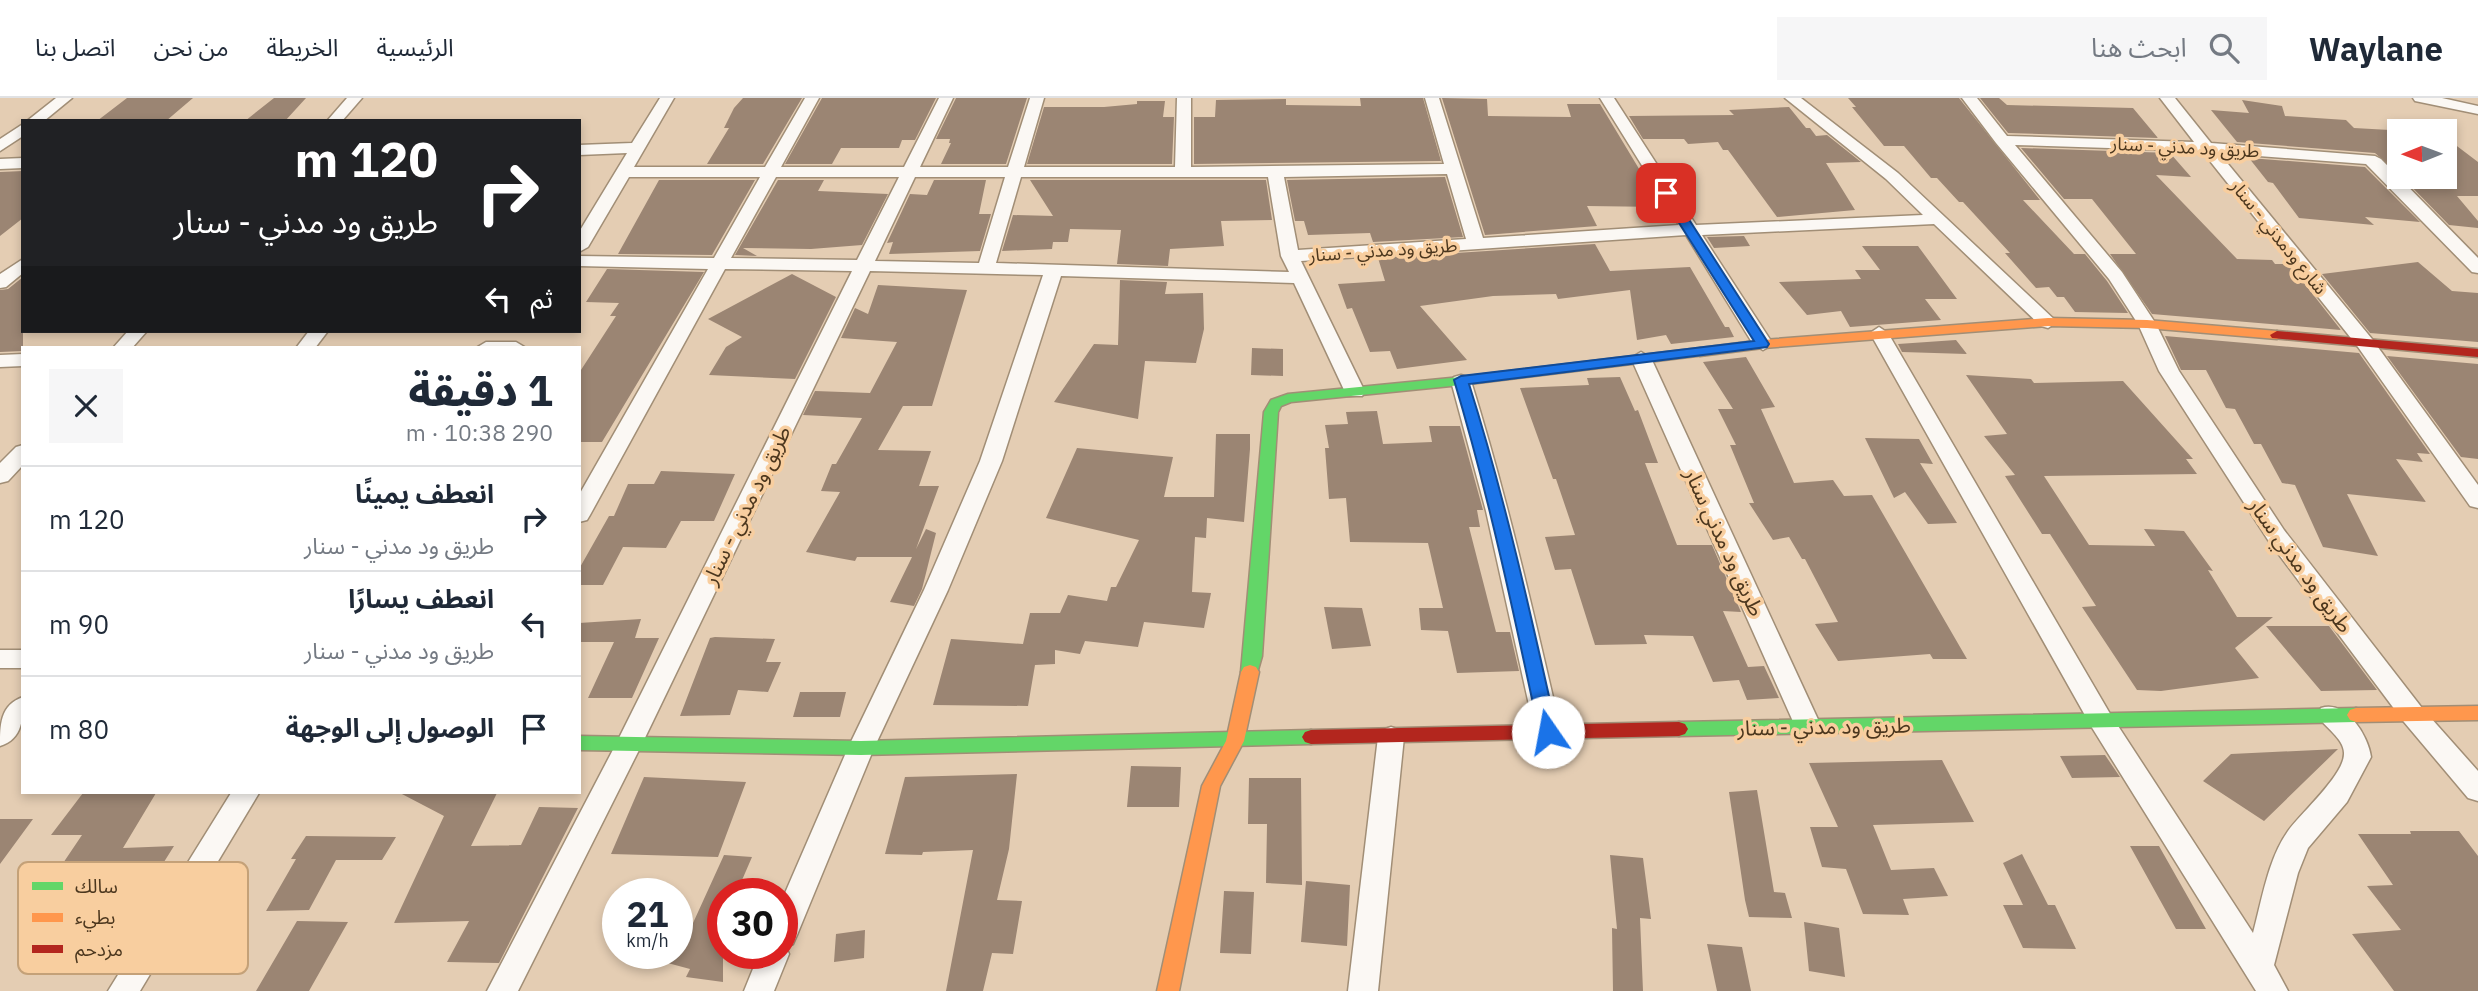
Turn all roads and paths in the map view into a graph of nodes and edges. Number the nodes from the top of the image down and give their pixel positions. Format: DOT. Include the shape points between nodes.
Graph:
graph roads {
  1 [pos="65,98"];
  2 [pos="355,98"];
  3 [pos="667,98"];
  4 [pos="812,98"];
  5 [pos="946,98"];
  6 [pos="1037,98"];
  7 [pos="1184,98"];
  8 [pos="1432,98"];
  9 [pos="1607,98"];
  10 [pos="1792,98"];
  11 [pos="1969,98"];
  12 [pos="2167,98"];
  13 [pos="2420,98"];
  14 [pos="2478,110"];
  15 [pos="37,119"];
  16 [pos="336,119"];
  17 [pos="12,134"];
  18 [pos="2001,140"];
  19 [pos="0,146"];
  20 [pos="2208,147"];
  21 [pos="638,148"];
  22 [pos="581,150"];
  23 [pos="21,163"];
  24 [pos="0,164"];
  25 [pos="1452,169"];
  26 [pos="1183,171"];
  27 [pos="624,172"];
  28 [pos="770,172"];
  29 [pos="1015,172"];
  30 [pos="1275,172"];
  31 [pos="911,173"];
  32 [pos="1937,219"];
  33 [pos="1689,230"];
  34 [pos="581,244"];
  35 [pos="1476,244"];
  36 [pos="1290,256"];
  37 [pos="581,261"];
  38 [pos="720,264"];
  39 [pos="21,266"];
  40 [pos="863,266"];
  41 [pos="986,268"];
  42 [pos="2478,268"];
  43 [pos="1054,270"];
  44 [pos="1300,278"];
  45 [pos="0,283"];
  46 [pos="2048,322"];
  47 [pos="2147,324"];
  48 [pos="136,333"];
  49 [pos="1879,333"];
  50 [pos="2365,343"];
  51 [pos="1763,344"];
  52 [pos="124,346"];
  53 [pos="2478,353"];
  54 [pos="1641,358"];
  55 [pos="21,360"];
  56 [pos="0,361"];
  57 [pos="1461,380"];
  58 [pos="1355,392"];
  59 [pos="21,454"];
  60 [pos="0,476"];
  61 [pos="2478,501"];
  62 [pos="581,511"];
  63 [pos="0,659"];
  64 [pos="21,659"];
  65 [pos="21,710"];
  66 [pos="2478,713"];
  67 [pos="2330,715"];
  68 [pos="2413,715"];
  69 [pos="2100,719"];
  70 [pos="1808,726"];
  71 [pos="1548,732"];
  72 [pos="0,736"];
  73 [pos="1391,737"];
  74 [pos="1236,741"];
  75 [pos="581,743"];
  76 [pos="629,744"];
  77 [pos="861,748"];
  78 [pos="2478,790"];
  79 [pos="244,794"];
  80 [pos="202,862"];
  81 [pos="798,897"];
  82 [pos="769,969"];
  83 [pos="133,974"];
  84 [pos="2265,979"];
  85 [pos="123,991"];
  86 [pos="502,991"];
  87 [pos="759,991"];
  88 [pos="1168,991"];
  89 [pos="1363,991"];
  1 -- 15 [label="street"];
  2 -- 16 [label="street"];
  3 -- 21 [label="street"];
  4 -- 28 [label="street"];
  5 -- 31 [label="street, طريق ود مدني - سنار"];
  6 -- 29 [label="street"];
  7 -- 26 [label="street"];
  8 -- 25 [label="street, طريق ود مدني - سنار"];
  9 -- 33 [label="street"];
  10 -- 32 [label="street" via="1883,168"];
  11 -- 18 [label="street"];
  12 -- 20 [label="street, شارع ودمدني - سنار"];
  13 -- 14 [label="street"];
  17 -- 19 [label="street"];
  18 -- 20 [label="street, طريق ود مدني - سنار"];
  18 -- 47 [label="street" via="2116,276"];
  20 -- 42 [label="street, طريق ود مدني - سنار" via="2369,159"];
  20 -- 50 [label="street, شارع ودمدني - سنار"];
  21 -- 22 [label="street"];
  21 -- 27 [label="street"];
  23 -- 24 [label="street"];
  25 -- 30 [label="street"];
  25 -- 35 [label="street, طريق ود مدني - سنار"];
  26 -- 29 [label="street"];
  26 -- 30 [label="street"];
  27 -- 28 [label="street"];
  27 -- 34 [label="street"];
  28 -- 31 [label="street"];
  28 -- 38 [label="street"];
  29 -- 31 [label="street"];
  29 -- 41 [label="street"];
  30 -- 36 [label="street, طريق ود مدني - سنار"];
  31 -- 40 [label="street, طريق ود مدني - سنار"];
  32 -- 33 [label="street, طريق ود مدني - سنار"];
  32 -- 46 [label="street"];
  33 -- 35 [label="street, طريق ود مدني - سنار"];
  33 -- 51 [label="street"];
  35 -- 36 [label="street, طريق ود مدني - سنار"];
  36 -- 44 [label="street, طريق ود مدني - سنار"];
  37 -- 38 [label="street, طريق ود مدني - سنار"];
  38 -- 40 [label="street, طريق ود مدني - سنار"];
  38 -- 62 [label="street"];
  39 -- 45 [label="street"];
  40 -- 41 [label="street, طريق ود مدني - سنار"];
  40 -- 76 [label="street, طريق ود مدني - سنار"];
  41 -- 43 [label="street, طريق ود مدني - سنار"];
  43 -- 44 [label="street, طريق ود مدني - سنار"];
  43 -- 77 [label="street" via="990,461 936,590"];
  44 -- 58 [label="street, طريق ود مدني - سنار"];
  46 -- 47 [label="street"];
  46 -- 49 [label="street"];
  47 -- 50 [label="street"];
  47 -- 68 [label="street, طريق ود مدني سنار" via="2169,371 2276,534"];
  48 -- 52 [label="street"];
  49 -- 51 [label="street"];
  49 -- 69 [label="street"];
  50 -- 53 [label="street"];
  50 -- 61 [label="street, شارع ودمدني - سنار"];
  51 -- 54 [label="street"];
  54 -- 57 [label="street"];
  54 -- 70 [label="street, طريق ود مدني سنار"];
  55 -- 56 [label="street"];
  57 -- 58 [label="street"];
  57 -- 71 [label="street" via="1516,583"];
  58 -- 74 [label="street" via="1288,398 1276,403 1272,412 1253,656"];
  59 -- 60 [label="street"];
  63 -- 64 [label="street"];
  65 -- 72 [label="street"];
  66 -- 68 [label="street, طريق ود مدني - سنار"];
  67 -- 68 [label="street, طريق ود مدني - سنار"];
  67 -- 69 [label="street, طريق ود مدني - سنار"];
  67 -- 84 [label="street" via="2356,742 2358,757 2337,794 2297,841 2284,873"];
  68 -- 78 [label="street, طريق ود مدني سنار"];
  69 -- 70 [label="street, طريق ود مدني - سنار"];
  69 -- 84 [label="street"];
  70 -- 71 [label="street, طريق ود مدني - سنار"];
  71 -- 73 [label="street, طريق ود مدني - سنار"];
  73 -- 74 [label="street, طريق ود مدني - سنار"];
  73 -- 89 [label="street"];
  74 -- 77 [label="street, طريق ود مدني - سنار"];
  74 -- 88 [label="street" via="1212,786"];
  75 -- 76 [label="street, طريق ود مدني - سنار"];
  76 -- 77 [label="street, طريق ود مدني - سنار"];
  76 -- 86 [label="street, طريق ود مدني - سنار"];
  77 -- 81 [label="street"];
  79 -- 80 [label="street"];
  82 -- 87 [label="street"];
  83 -- 85 [label="street"];
}
